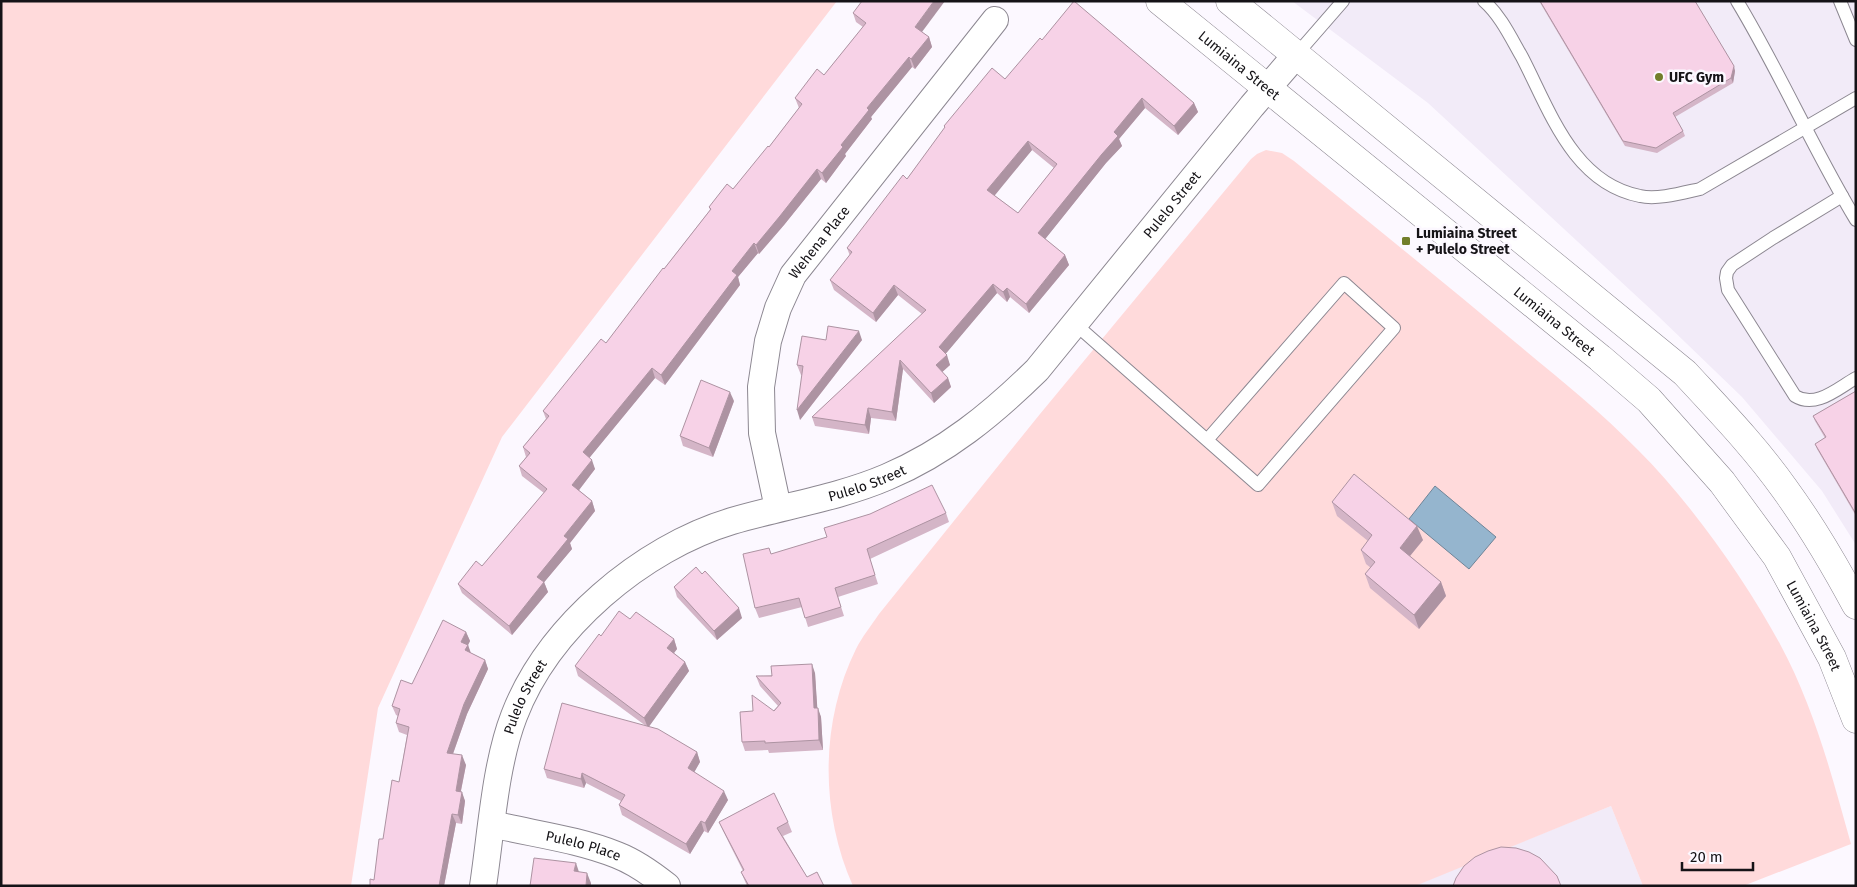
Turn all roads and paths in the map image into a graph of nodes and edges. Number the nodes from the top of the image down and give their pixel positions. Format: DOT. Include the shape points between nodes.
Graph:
graph roads {
  1 [pos="1160,1"];
  2 [pos="1230,1"];
  3 [pos="1343,1"];
  4 [pos="1484,1"];
  5 [pos="1737,1"];
  6 [pos="1840,1"];
  7 [pos="995,20"];
  8 [pos="1856,40"];
  9 [pos="1296,55"];
  10 [pos="1267,88"];
  11 [pos="1856,98"];
  12 [pos="1805,126"];
  13 [pos="1842,196"];
  14 [pos="1856,220"];
  15 [pos="1074,323"];
  16 [pos="1856,378"];
  17 [pos="1207,440"];
  18 [pos="778,508"];
  19 [pos="1856,605"];
  20 [pos="1856,719"];
  21 [pos="492,824"];
  22 [pos="483,886"];
  23 [pos="667,886"];
  1 -- 10 [label="main road, Lumiaina Street"];
  2 -- 9 [label="main road"];
  3 -- 9 [label="lane"];
  4 -- 12 [label="lane" via="1508,32 1569,147 1588,170 1610,186 1641,197 1700,190"];
  5 -- 12 [label="lane"];
  6 -- 8 [label="lane"];
  7 -- 18 [label="street, Wehena Place" via="793,275 778,308 768,342 761,387 762,433"];
  9 -- 10 [label="street, Pulelo Street"];
  9 -- 19 [label="main road" via="1685,373 1784,487 1830,556"];
  10 -- 15 [label="street, Pulelo Street"];
  10 -- 20 [label="main road, Lumiaina Street" via="1649,400 1722,482 1777,557 1832,658"];
  11 -- 12 [label="lane"];
  12 -- 13 [label="lane"];
  13 -- 14 [label="lane"];
  13 -- 16 [label="lane" via="1734,264 1727,272 1726,281 1728,290 1795,396 1815,400"];
  15 -- 17 [label="lane"];
  15 -- 18 [label="street, Pulelo Street" via="1037,370 964,434 887,477 848,492"];
  17 -- 17 [label="lane" via="1258,485 1394,328 1344,284"];
  18 -- 21 [label="street, Pulelo Street" via="703,532 654,558 594,602 557,641 531,679 514,716 500,766"];
  21 -- 22 [label="street, Pulelo Street"];
  21 -- 23 [label="street, Pulelo Place" via="618,855"];
}
